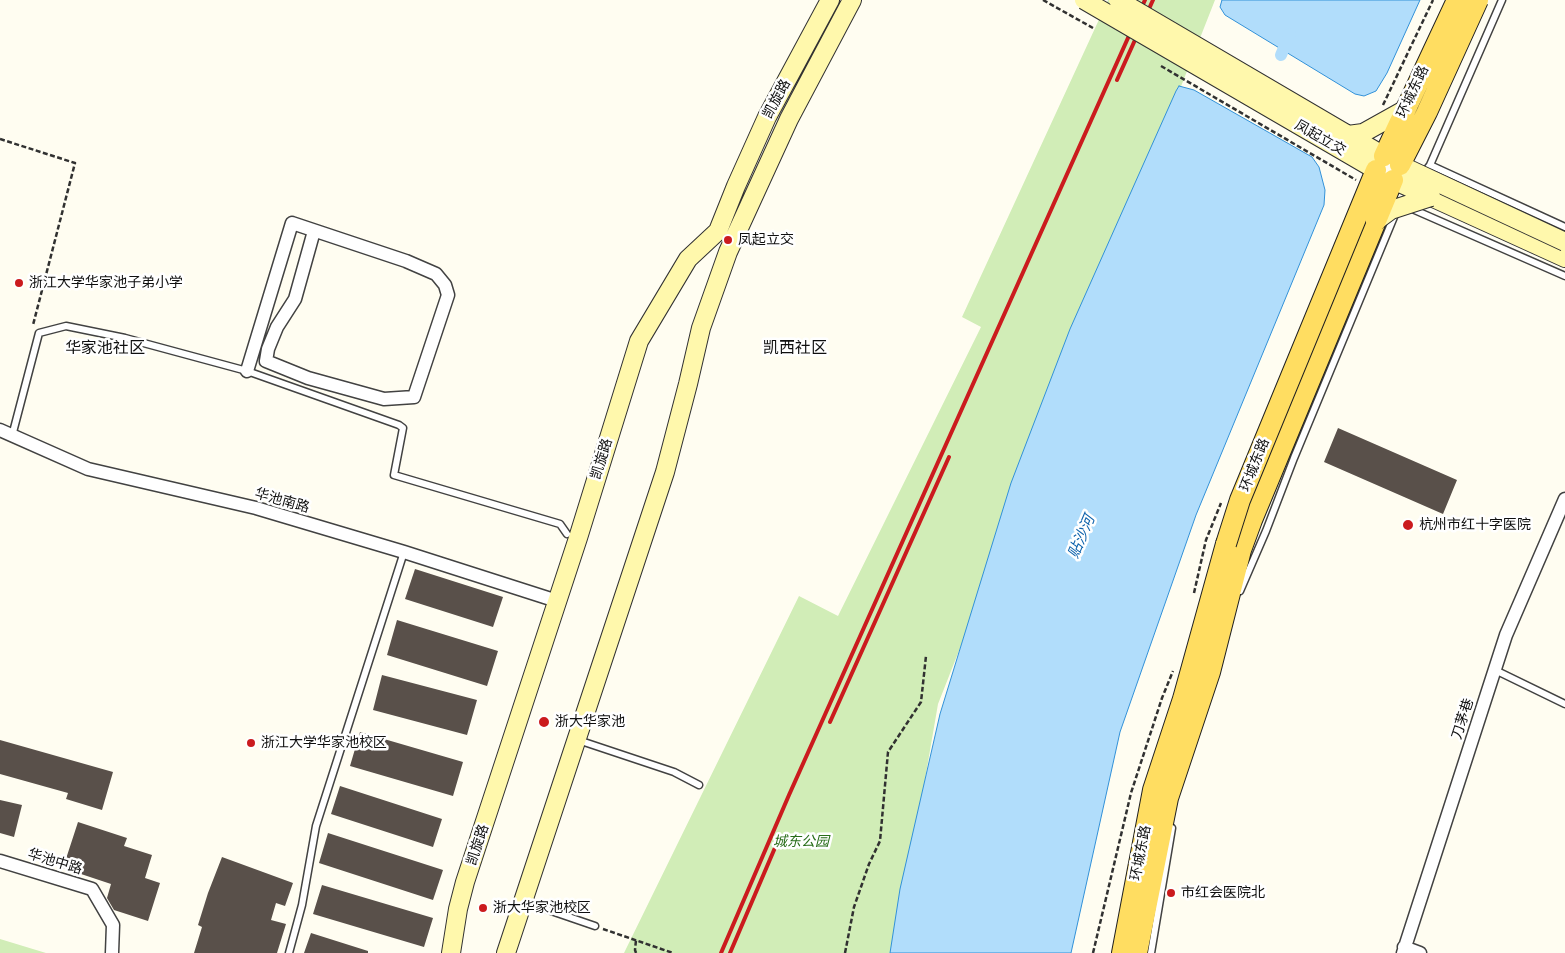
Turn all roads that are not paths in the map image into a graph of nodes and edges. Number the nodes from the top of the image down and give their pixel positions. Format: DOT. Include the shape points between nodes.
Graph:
graph roads {
  1 [pos="830,0"];
  2 [pos="852,0"];
  3 [pos="1084,0"];
  4 [pos="1118,0"];
  5 [pos="1457,0"];
  6 [pos="1478,0"];
  7 [pos="1502,0"];
  8 [pos="1406,109"];
  9 [pos="1348,135"];
  10 [pos="1430,165"];
  11 [pos="1383,171"];
  12 [pos="1431,197"];
  13 [pos="1400,203"];
  14 [pos="1376,221"];
  15 [pos="1565,227"];
  16 [pos="314,230"];
  17 [pos="1565,242"];
  18 [pos="1565,258"];
  19 [pos="1565,276"];
  20 [pos="248,371"];
  21 [pos="0,430"];
  22 [pos="12,436"];
  23 [pos="1565,500"];
  24 [pos="572,536"];
  25 [pos="1234,547"];
  26 [pos="404,552"];
  27 [pos="557,602"];
  28 [pos="1218,642"];
  29 [pos="1495,670"];
  30 [pos="1565,704"];
  31 [pos="577,740"];
  32 [pos="1191,753"];
  33 [pos="699,786"];
  34 [pos="1172,825"];
  35 [pos="0,861"];
  36 [pos="524,901"];
  37 [pos="595,926"];
  38 [pos="1404,950"];
  39 [pos="112,953"];
  40 [pos="289,953"];
  41 [pos="451,953"];
  42 [pos="506,953"];
  43 [pos="1122,953"];
  44 [pos="1138,953"];
  45 [pos="1151,953"];
  46 [pos="1420,953"];
  1 -- 24 [label="main road, 凯旋路" via="767,117 718,231 688,259 638,341"];
  2 -- 31 [label="main road" via="789,119 728,252 701,328 665,472"];
  3 -- 11 [label="main road, 凤起立交, bridge"];
  4 -- 9 [label="main road, 凤起立交, bridge"];
  5 -- 8 [label="main road, 环城东路, bridge"];
  6 -- 11 [label="main road, 环城东路, bridge" via="1427,112"];
  7 -- 10 [label="lane, 环城东路"];
  8 -- 9 [label="main road, bridge" via="1363,133"];
  8 -- 11 [label="main road, 环城东路, bridge"];
  9 -- 11 [label="main road, 凤起立交, bridge"];
  10 -- 13 [label="lane, 环城东路"];
  10 -- 15 [label="lane"];
  11 -- 12 [label="main road, 凤起立交, bridge"];
  11 -- 14 [label="main road, 环城东路, bridge"];
  11 -- 17 [label="main road, 凤起立交, bridge"];
  11 -- 25 [label="main road, 环城东路, bridge" via="1240,500"];
  12 -- 14 [label="main road, bridge" via="1391,210"];
  12 -- 18 [label="main road, 凤起立交"];
  13 -- 19 [label="lane"];
  13 -- 28 [label="lane, 环城东路"];
  14 -- 25 [label="main road, 环城东路" via="1252,520"];
  16 -- 16 [label="street" via="295,299 277,327 266,361 308,378 384,399 414,397 448,295 445,284 436,274 406,261"];
  16 -- 20 [label="street" via="292,223"];
  20 -- 22 [label="lane" via="125,338 66,326 39,333"];
  20 -- 24 [label="lane" via="399,425 403,428 394,475 560,524"];
  21 -- 22 [label="street, 华池南路"];
  22 -- 26 [label="street, 华池南路" via="88,469 256,508"];
  23 -- 29 [label="street, 刀茅巷" via="1506,635"];
  24 -- 27 [label="main road, 凯旋路"];
  25 -- 28 [label="main road, 环城东路"];
  25 -- 43 [label="main road, 环城东路" via="1153,790"];
  26 -- 27 [label="street, 华池南路"];
  26 -- 40 [label="lane" via="316,826 302,905"];
  27 -- 41 [label="main road, 凯旋路" via="465,882"];
  28 -- 32 [label="lane, 环城东路"];
  28 -- 44 [label="main road, 环城东路" via="1168,798"];
  29 -- 30 [label="lane"];
  29 -- 38 [label="street, 刀茅巷"];
  31 -- 33 [label="lane" via="674,772"];
  31 -- 36 [label="main road"];
  34 -- 45 [label="lane, 环城东路"];
  35 -- 39 [label="street, 华池中路" via="92,889 113,924"];
  36 -- 37 [label="lane"];
  36 -- 42 [label="main road"];
  38 -- 46 [label="street"];
}
